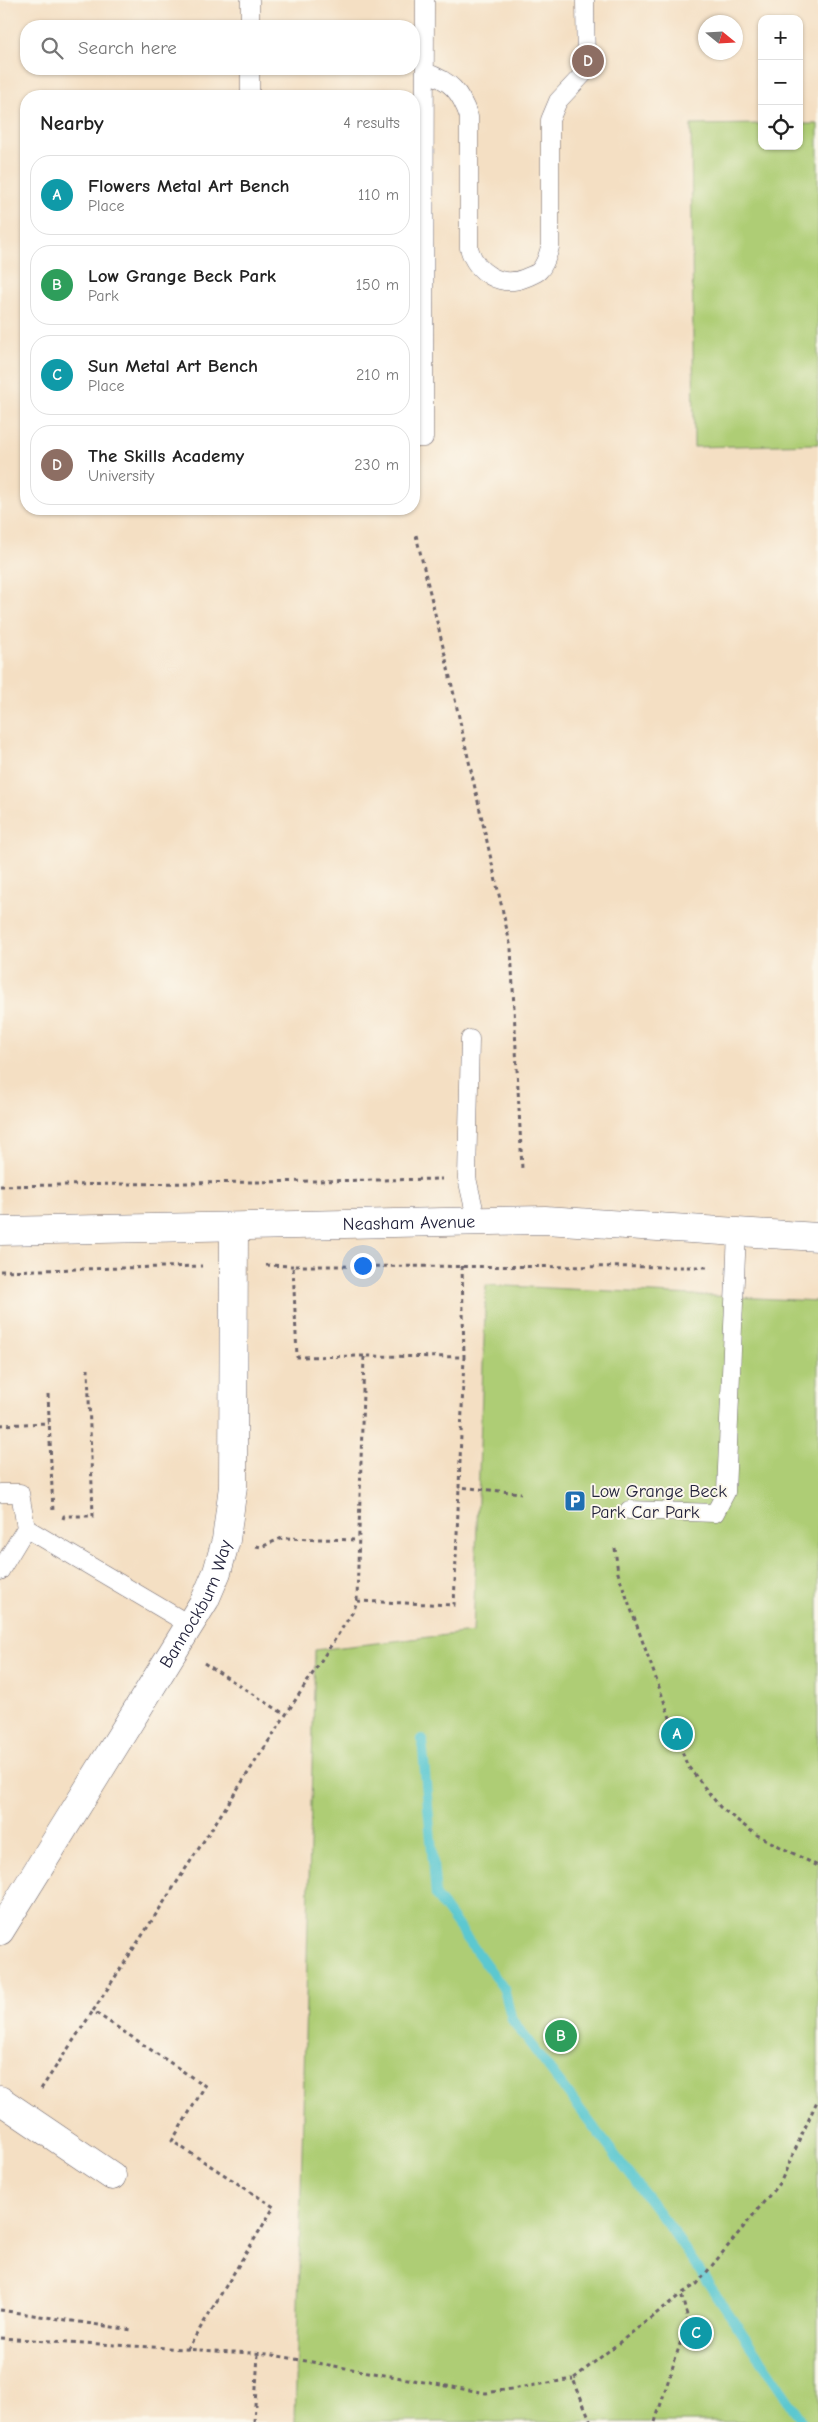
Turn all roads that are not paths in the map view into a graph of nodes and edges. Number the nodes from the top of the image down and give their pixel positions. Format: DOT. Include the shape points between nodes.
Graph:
graph roads {
  1 [pos="250,0"];
  2 [pos="425,0"];
  3 [pos="585,0"];
  4 [pos="250,20"];
  5 [pos="425,72"];
  6 [pos="250,75"];
  7 [pos="250,90"];
  8 [pos="420,438"];
  9 [pos="470,1039"];
  10 [pos="477,1222"];
  11 [pos="234,1228"];
  12 [pos="0,1231"];
  13 [pos="737,1232"];
  14 [pos="818,1237"];
  15 [pos="0,1493"];
  16 [pos="629,1510"];
  17 [pos="26,1528"];
  18 [pos="0,1571"];
  19 [pos="183,1635"];
  20 [pos="0,1931"];
  21 [pos="0,2100"];
  22 [pos="112,2176"];
  1 -- 4 [label="lane"];
  2 -- 5 [label="lane"];
  3 -- 5 [label="lane" via="586,72 558,101 550,120 550,247 538,272 512,283 495,279 475,265 469,248 469,117 462,97 440,78"];
  5 -- 8 [label="lane" via="424,438"];
  6 -- 7 [label="lane"];
  9 -- 10 [label="lane" via="467,1178"];
  10 -- 11 [label="street, Neasham Avenue"];
  10 -- 13 [label="street, Neasham Avenue" via="545,1220"];
  11 -- 12 [label="street, Neasham Avenue"];
  11 -- 19 [label="street, Bannockburn Way" via="234,1486 226,1540 217,1572 205,1600"];
  13 -- 14 [label="street, Neasham Avenue"];
  13 -- 16 [label="lane" via="726,1492 715,1513"];
  15 -- 17 [label="lane" via="20,1493"];
  17 -- 18 [label="lane"];
  17 -- 19 [label="lane"];
  19 -- 20 [label="street, Bannockburn Way"];
  21 -- 22 [label="street"];
}
